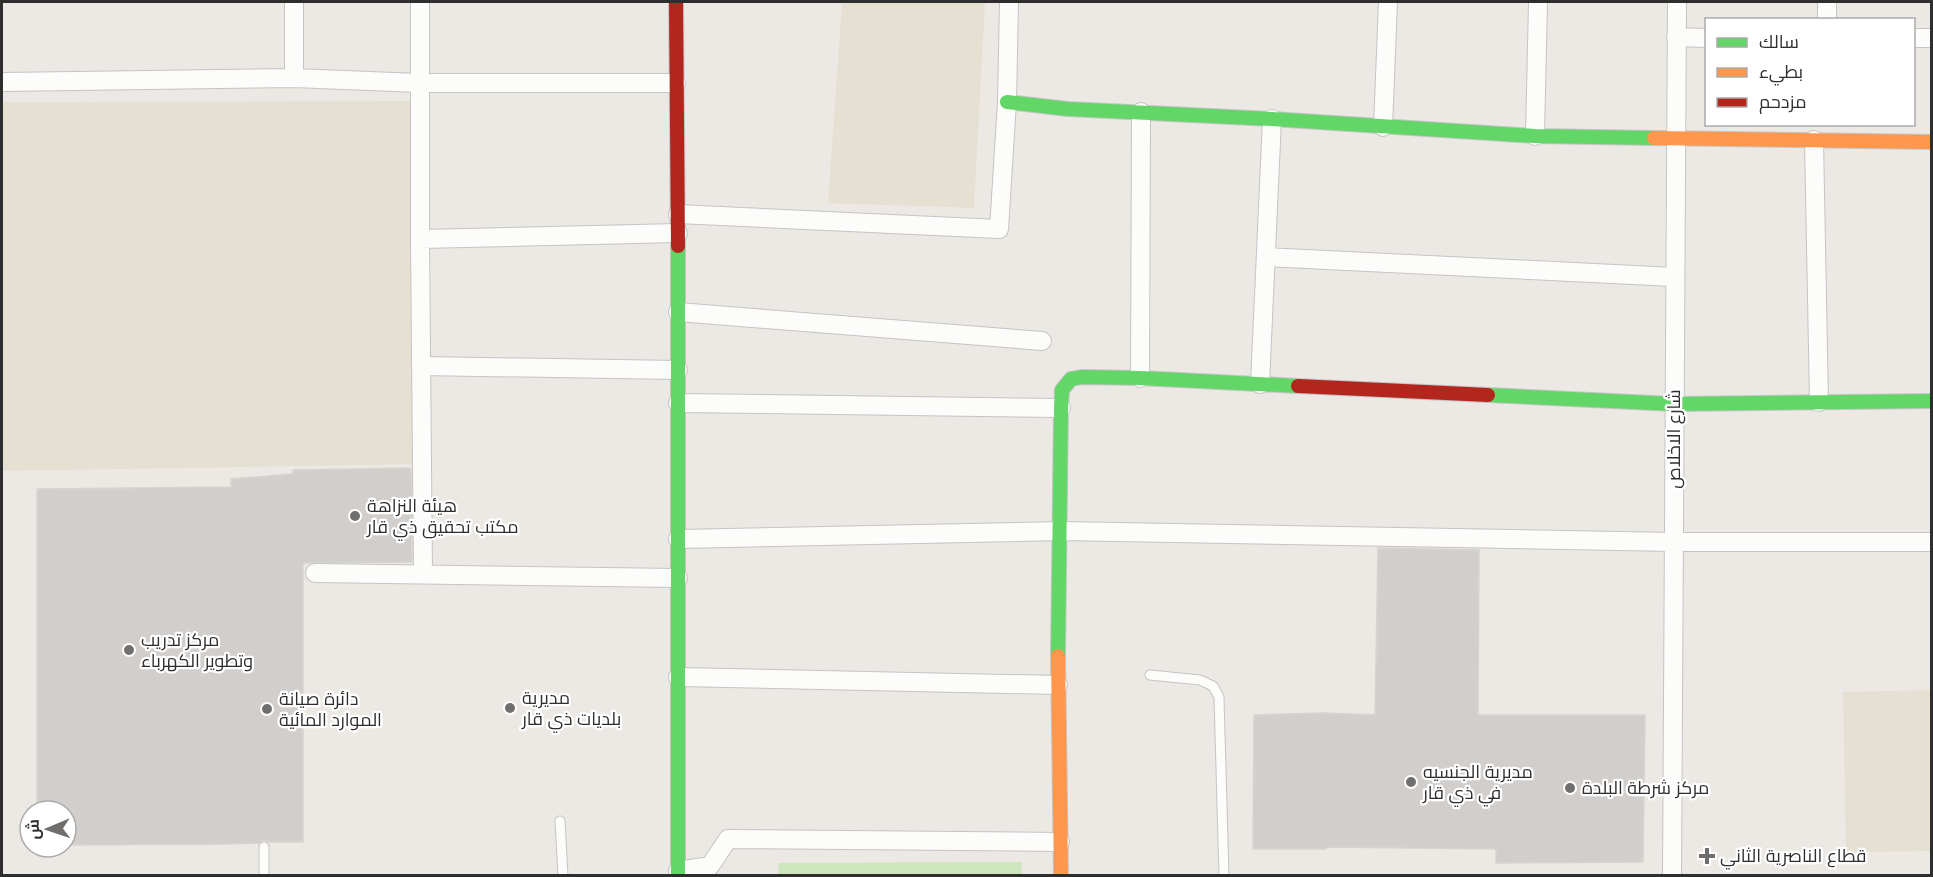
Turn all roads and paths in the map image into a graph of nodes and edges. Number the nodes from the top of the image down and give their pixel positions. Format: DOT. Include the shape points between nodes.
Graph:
graph roads {
  1 [pos="294,2"];
  2 [pos="420,2"];
  3 [pos="676,2"];
  4 [pos="1009,2"];
  5 [pos="1388,2"];
  6 [pos="1538,2"];
  7 [pos="1677,2"];
  8 [pos="1827,2"];
  9 [pos="1827,18"];
  10 [pos="1676,38"];
  11 [pos="1705,38"];
  12 [pos="1915,38"];
  13 [pos="1932,38"];
  14 [pos="294,78"];
  15 [pos="2,82"];
  16 [pos="419,83"];
  17 [pos="676,83"];
  18 [pos="1007,102"];
  19 [pos="1141,112"];
  20 [pos="1272,119"];
  21 [pos="1383,127"];
  22 [pos="1535,136"];
  23 [pos="1676,137"];
  24 [pos="1814,140"];
  25 [pos="1932,142"];
  26 [pos="678,214"];
  27 [pos="678,233"];
  28 [pos="420,239"];
  29 [pos="1266,256"];
  30 [pos="1675,277"];
  31 [pos="678,312"];
  32 [pos="1042,341"];
  33 [pos="421,366"];
  34 [pos="678,370"];
  35 [pos="1140,378"];
  36 [pos="1260,384"];
  37 [pos="1932,401"];
  38 [pos="1819,402"];
  39 [pos="678,403"];
  40 [pos="1674,404"];
  41 [pos="1061,408"];
  42 [pos="1061,531"];
  43 [pos="678,539"];
  44 [pos="1674,542"];
  45 [pos="1932,542"];
  46 [pos="315,573"];
  47 [pos="423,574"];
  48 [pos="678,578"];
  49 [pos="1150,675"];
  50 [pos="678,677"];
  51 [pos="1058,685"];
  52 [pos="560,821"];
  53 [pos="1060,842"];
  54 [pos="264,847"];
  55 [pos="678,873"];
  56 [pos="264,876"];
  57 [pos="563,876"];
  58 [pos="1061,876"];
  59 [pos="1224,876"];
  60 [pos="1672,876"];
  1 -- 14 [label="street"];
  2 -- 16 [label="street"];
  3 -- 17 [label="street"];
  4 -- 18 [label="street"];
  5 -- 21 [label="street"];
  6 -- 22 [label="street"];
  7 -- 10 [label="street, شارع الاخلاص"];
  8 -- 9 [label="street"];
  10 -- 11 [label="street"];
  10 -- 23 [label="street, شارع الاخلاص"];
  12 -- 13 [label="street"];
  14 -- 15 [label="street"];
  14 -- 16 [label="street"];
  16 -- 17 [label="street"];
  16 -- 28 [label="street"];
  17 -- 26 [label="street"];
  18 -- 19 [label="street"];
  18 -- 26 [label="street" via="999,229"];
  19 -- 20 [label="street"];
  19 -- 35 [label="street"];
  20 -- 21 [label="street"];
  20 -- 29 [label="street"];
  21 -- 22 [label="street"];
  22 -- 23 [label="street"];
  23 -- 24 [label="street"];
  23 -- 30 [label="street, شارع الاخلاص"];
  24 -- 25 [label="street"];
  24 -- 38 [label="street"];
  26 -- 27 [label="street"];
  27 -- 28 [label="street"];
  27 -- 31 [label="street"];
  28 -- 33 [label="street"];
  29 -- 30 [label="street"];
  29 -- 36 [label="street"];
  30 -- 40 [label="street, شارع الاخلاص"];
  31 -- 32 [label="street"];
  31 -- 34 [label="street"];
  33 -- 34 [label="street"];
  33 -- 47 [label="street"];
  34 -- 39 [label="street"];
  35 -- 36 [label="street"];
  35 -- 41 [label="street" via="1071,379 1062,390"];
  36 -- 40 [label="street"];
  37 -- 38 [label="street"];
  38 -- 40 [label="street"];
  39 -- 41 [label="street"];
  39 -- 43 [label="street"];
  40 -- 44 [label="street, شارع الاخلاص"];
  41 -- 42 [label="street"];
  42 -- 43 [label="street"];
  42 -- 44 [label="street"];
  42 -- 51 [label="street"];
  43 -- 48 [label="street"];
  44 -- 45 [label="street"];
  44 -- 60 [label="street, شارع الاخلاص"];
  46 -- 47 [label="street"];
  47 -- 48 [label="street"];
  48 -- 50 [label="street"];
  49 -- 59 [label="lane" via="1200,680 1213,686 1219,697"];
  50 -- 51 [label="street"];
  50 -- 55 [label="street"];
  51 -- 53 [label="street"];
  52 -- 57 [label="lane"];
  53 -- 55 [label="street" via="728,839 710,866"];
  53 -- 58 [label="street"];
  54 -- 56 [label="lane"];
}
